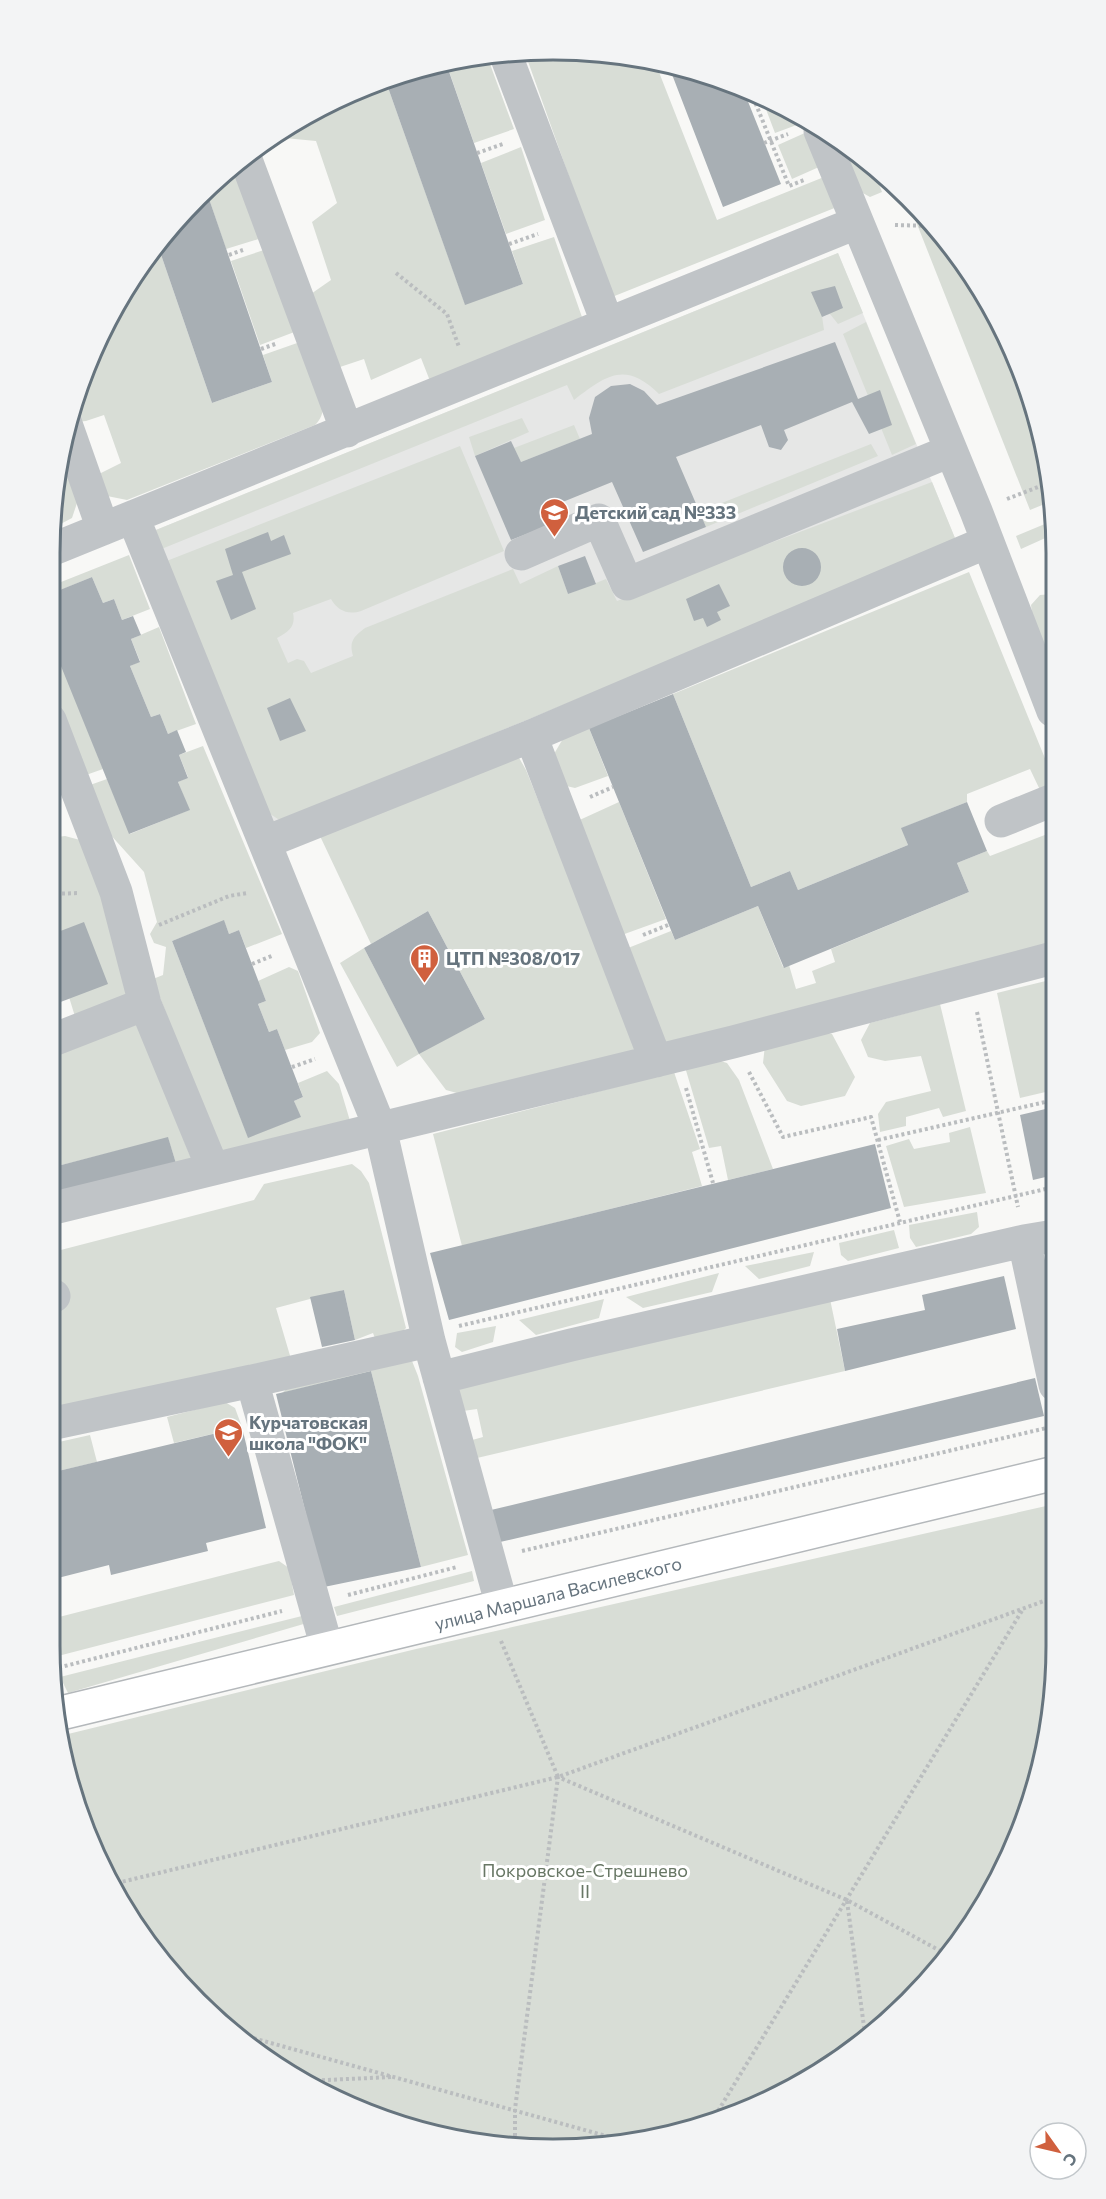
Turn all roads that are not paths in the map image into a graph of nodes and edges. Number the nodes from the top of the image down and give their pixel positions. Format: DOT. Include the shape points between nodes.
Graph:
graph roads {
  1 [pos="508,62"];
  2 [pos="824,141"];
  3 [pos="248,166"];
  4 [pos="856,223"];
  5 [pos="607,322"];
  6 [pos="346,431"];
  7 [pos="73,443"];
  8 [pos="950,451"];
  9 [pos="134,517"];
  10 [pos="103,529"];
  11 [pos="987,542"];
  12 [pos="60,546"];
  13 [pos="521,554"];
  14 [pos="1046,693"];
  15 [pos="531,736"];
  16 [pos="60,746"];
  17 [pos="1046,803"];
  18 [pos="1001,820"];
  19 [pos="266,842"];
  20 [pos="1046,960"];
  21 [pos="145,1004"];
  22 [pos="60,1037"];
  23 [pos="666,1058"];
  24 [pos="380,1128"];
  25 [pos="213,1169"];
  26 [pos="60,1207"];
  27 [pos="1039,1238"];
  28 [pos="1046,1302"];
  29 [pos="428,1337"];
  30 [pos="439,1378"];
  31 [pos="252,1381"];
  32 [pos="60,1422"];
  33 [pos="1046,1475"];
  34 [pos="501,1606"];
  35 [pos="327,1648"];
  36 [pos="64,1712"];
  1 -- 5 [label="lane"];
  2 -- 4 [label="lane"];
  3 -- 6 [label="lane"];
  4 -- 5 [label="lane"];
  4 -- 8 [label="lane"];
  5 -- 6 [label="lane"];
  6 -- 9 [label="lane"];
  7 -- 10 [label="lane"];
  8 -- 11 [label="lane"];
  8 -- 13 [label="lane" via="627,584 599,520"];
  9 -- 10 [label="lane"];
  9 -- 19 [label="lane"];
  10 -- 12 [label="lane"];
  11 -- 14 [label="lane"];
  11 -- 15 [label="lane"];
  15 -- 19 [label="lane"];
  15 -- 23 [label="lane"];
  16 -- 21 [label="lane" via="116,892"];
  17 -- 18 [label="lane"];
  19 -- 24 [label="lane"];
  20 -- 23 [label="lane"];
  21 -- 22 [label="lane"];
  21 -- 25 [label="lane"];
  23 -- 24 [label="lane"];
  24 -- 25 [label="lane"];
  24 -- 29 [label="lane"];
  25 -- 26 [label="lane"];
  27 -- 28 [label="lane"];
  27 -- 30 [label="lane"];
  29 -- 30 [label="lane"];
  29 -- 31 [label="lane"];
  30 -- 34 [label="lane"];
  31 -- 32 [label="lane"];
  31 -- 35 [label="lane"];
  33 -- 34 [label="main road, улица Маршала Василевского"];
  34 -- 35 [label="main road, улица Маршала Василевского"];
  35 -- 36 [label="main road, улица Маршала Василевского"];
}
